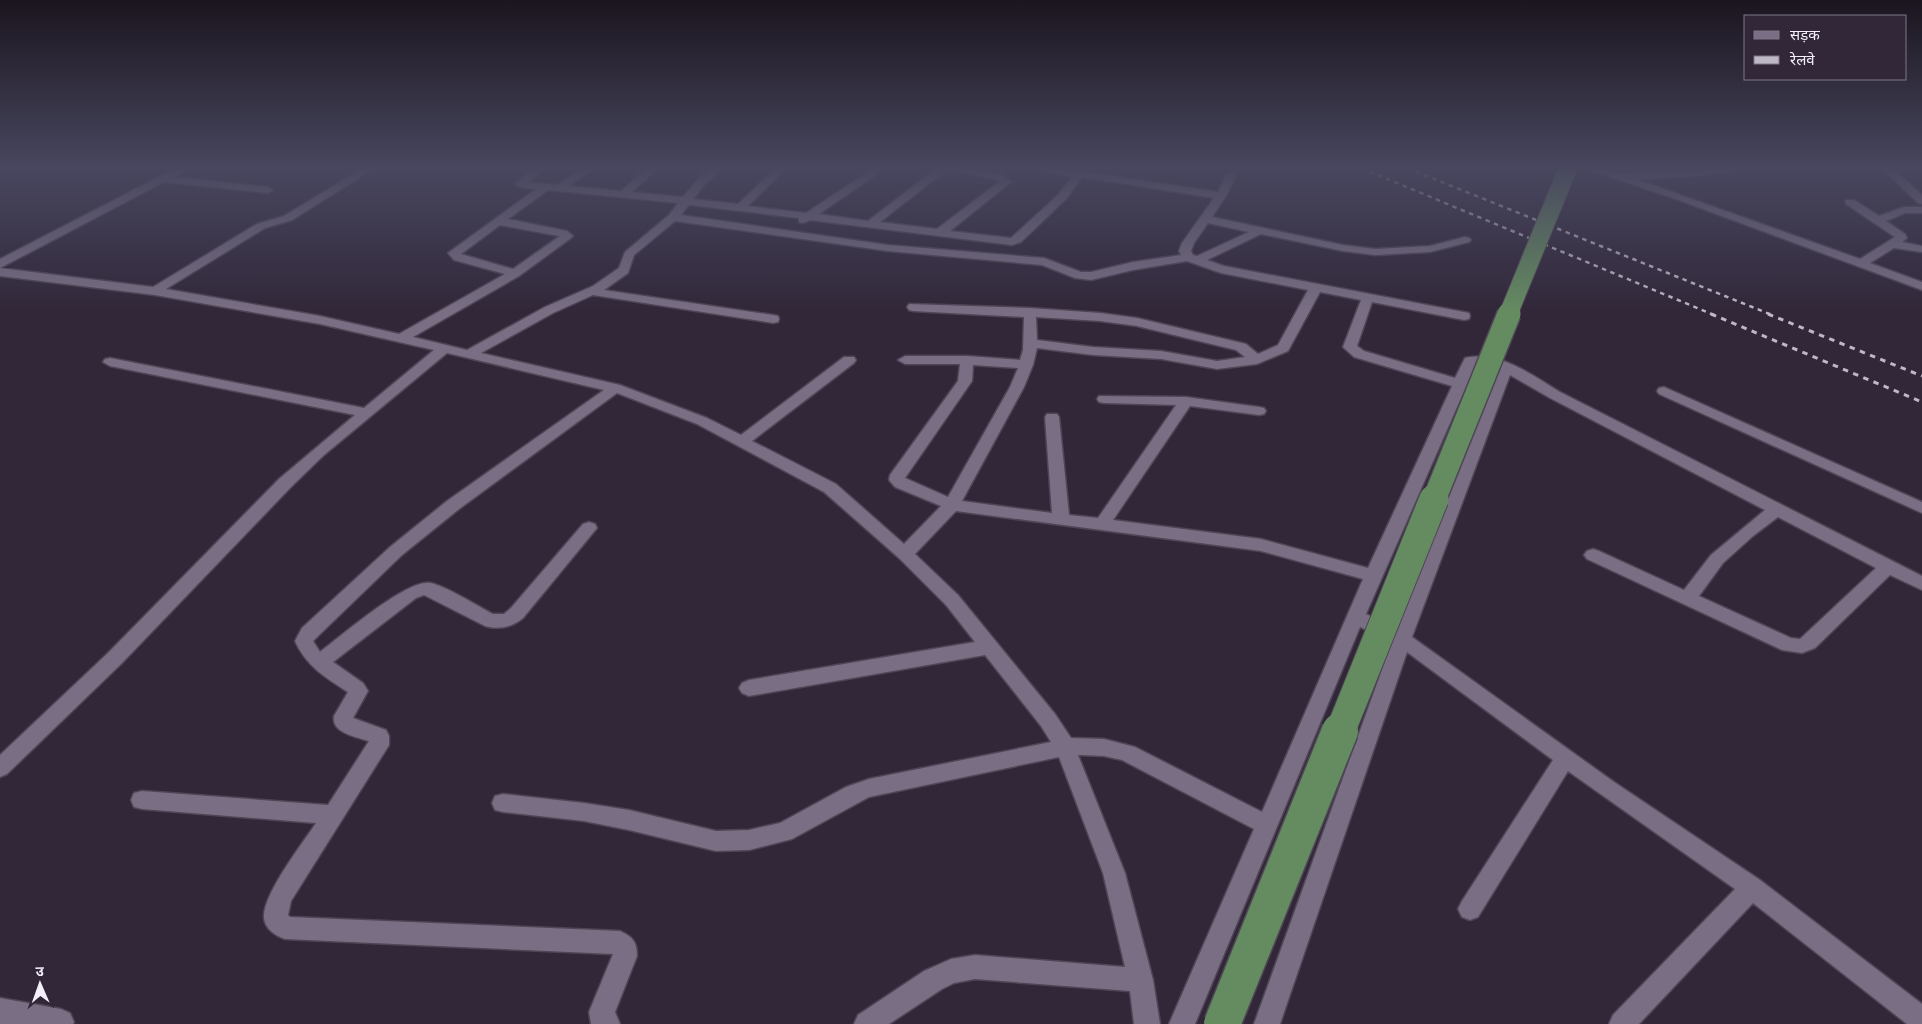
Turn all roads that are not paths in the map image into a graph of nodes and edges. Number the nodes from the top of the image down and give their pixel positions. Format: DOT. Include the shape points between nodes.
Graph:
graph roads {
  1 [pos="92,216"];
  2 [pos="292,216"];
  3 [pos="506,216"];
  4 [pos="799,216"];
  5 [pos="881,216"];
  6 [pos="961,216"];
  7 [pos="1043,216"];
  8 [pos="1207,216"];
  9 [pos="1549,216"];
  10 [pos="1729,216"];
  11 [pos="1872,216"];
  12 [pos="1890,216"];
  13 [pos="673,217"];
  14 [pos="807,217"];
  15 [pos="1205,219"];
  16 [pos="1879,220"];
  17 [pos="499,221"];
  18 [pos="871,224"];
  19 [pos="1259,231"];
  20 [pos="784,232"];
  21 [pos="940,232"];
  22 [pos="1464,240"];
  23 [pos="1891,244"];
  24 [pos="1922,249"];
  25 [pos="1192,259"];
  26 [pos="0,264"];
  27 [pos="1861,264"];
  28 [pos="0,272"];
  29 [pos="515,273"];
  30 [pos="1922,286"];
  31 [pos="1316,287"];
  32 [pos="156,291"];
  33 [pos="594,292"];
  34 [pos="1368,298"];
  35 [pos="913,307"];
  36 [pos="1030,312"];
  37 [pos="1464,316"];
  38 [pos="773,319"];
  39 [pos="402,338"];
  40 [pos="1030,343"];
  41 [pos="443,350"];
  42 [pos="467,355"];
  43 [pos="849,360"];
  44 [pos="905,360"];
  45 [pos="967,360"];
  46 [pos="1257,360"];
  47 [pos="110,362"];
  48 [pos="1026,365"];
  49 [pos="1506,368"];
  50 [pos="1459,384"];
  51 [pos="615,388"];
  52 [pos="1664,390"];
  53 [pos="1104,399"];
  54 [pos="1186,402"];
  55 [pos="1258,411"];
  56 [pos="367,413"];
  57 [pos="1052,416"];
  58 [pos="741,442"];
  59 [pos="952,505"];
  60 [pos="1922,508"];
  61 [pos="1776,510"];
  62 [pos="1061,520"];
  63 [pos="1103,523"];
  64 [pos="589,528"];
  65 [pos="905,554"];
  66 [pos="1592,555"];
  67 [pos="1887,567"];
  68 [pos="1373,576"];
  69 [pos="1922,584"];
  70 [pos="1687,599"];
  71 [pos="1356,618"];
  72 [pos="1402,639"];
  73 [pos="989,647"];
  74 [pos="320,662"];
  75 [pos="749,688"];
  76 [pos="1064,746"];
  77 [pos="1565,758"];
  78 [pos="0,768"];
  79 [pos="142,800"];
  80 [pos="503,803"];
  81 [pos="333,815"];
  82 [pos="1266,826"];
  83 [pos="1752,888"];
  84 [pos="1470,909"];
  85 [pos="1141,980"];
  86 [pos="0,1011"];
  87 [pos="1922,1020"];
  88 [pos="61,1022"];
  89 [pos="607,1024"];
  90 [pos="867,1024"];
  91 [pos="1147,1024"];
  92 [pos="1182,1024"];
  93 [pos="1222,1024"];
  94 [pos="1267,1024"];
  95 [pos="1622,1024"];
  1 -- 26 [label="street"];
  2 -- 32 [label="street" via="261,226"];
  3 -- 17 [label="street"];
  4 -- 14 [label="street"];
  5 -- 18 [label="street"];
  6 -- 21 [label="street"];
  7 -- 21 [label="street" via="1015,241"];
  8 -- 15 [label="street"];
  9 -- 93 [label="main road, bridge"];
  10 -- 27 [label="street"];
  11 -- 16 [label="street"];
  12 -- 16 [label="street"];
  13 -- 20 [label="street"];
  13 -- 33 [label="street" via="629,254 624,270"];
  14 -- 18 [label="street"];
  14 -- 20 [label="street"];
  15 -- 19 [label="street"];
  15 -- 25 [label="street" via="1185,251"];
  16 -- 23 [label="street" via="1901,236"];
  17 -- 29 [label="street" via="454,253 458,258"];
  17 -- 29 [label="street" via="567,236"];
  18 -- 21 [label="street"];
  19 -- 22 [label="street" via="1375,252 1430,249"];
  19 -- 25 [label="street"];
  20 -- 25 [label="street" via="926,252 1044,262 1091,276 1133,266"];
  23 -- 24 [label="street"];
  23 -- 27 [label="street"];
  25 -- 31 [label="street" via="1221,269"];
  27 -- 30 [label="street"];
  28 -- 32 [label="street"];
  29 -- 39 [label="street"];
  31 -- 34 [label="street"];
  31 -- 46 [label="street" via="1283,348"];
  32 -- 39 [label="street"];
  33 -- 38 [label="street"];
  33 -- 42 [label="street" via="548,310"];
  34 -- 37 [label="street"];
  34 -- 50 [label="street" via="1350,346 1354,350"];
  35 -- 36 [label="street"];
  36 -- 40 [label="street"];
  36 -- 46 [label="street" via="1100,317 1167,328 1241,347"];
  39 -- 41 [label="street"];
  40 -- 46 [label="street" via="1161,355 1217,365"];
  40 -- 48 [label="street"];
  41 -- 42 [label="street"];
  41 -- 56 [label="street"];
  42 -- 51 [label="street"];
  43 -- 58 [label="street"];
  44 -- 45 [label="street"];
  45 -- 48 [label="street"];
  45 -- 59 [label="street" via="965,381 897,478 900,483"];
  47 -- 56 [label="street"];
  48 -- 59 [label="street"];
  49 -- 50 [label="street" via="1473,359"];
  49 -- 61 [label="street"];
  49 -- 72 [label="street"];
  50 -- 68 [label="street"];
  51 -- 58 [label="street" via="702,421"];
  51 -- 74 [label="street" via="476,487 396,551 309,633 304,641 306,649"];
  52 -- 60 [label="street"];
  53 -- 54 [label="street"];
  54 -- 55 [label="street"];
  54 -- 63 [label="street"];
  56 -- 78 [label="street" via="285,483 115,658"];
  57 -- 62 [label="street"];
  58 -- 65 [label="street" via="830,488"];
  59 -- 62 [label="street"];
  59 -- 65 [label="street"];
  61 -- 67 [label="street"];
  61 -- 70 [label="street" via="1724,552"];
  62 -- 63 [label="street"];
  63 -- 68 [label="street" via="1261,545"];
  64 -- 74 [label="street" via="508,620 491,621 430,589 422,589 410,594"];
  65 -- 73 [label="street" via="952,600"];
  66 -- 70 [label="street"];
  67 -- 69 [label="street"];
  67 -- 70 [label="street" via="1808,644 1802,646 1789,645"];
  68 -- 71 [label="street"];
  71 -- 72 [label="street"];
  71 -- 82 [label="street"];
  72 -- 77 [label="street"];
  72 -- 94 [label="street"];
  73 -- 75 [label="street"];
  73 -- 76 [label="street" via="1048,720"];
  74 -- 81 [label="street" via="358,692 343,720 378,736 380,740"];
  76 -- 80 [label="street" via="869,788 784,832 749,840 716,841 629,820"];
  76 -- 82 [label="street" via="1092,745 1128,753"];
  76 -- 85 [label="street" via="1114,873"];
  77 -- 83 [label="street"];
  77 -- 84 [label="street"];
  79 -- 81 [label="street"];
  81 -- 89 [label="street" via="282,895 276,919 285,928 620,943 625,947 625,956 602,1012 603,1022"];
  82 -- 92 [label="street"];
  83 -- 87 [label="street"];
  83 -- 95 [label="street"];
  85 -- 90 [label="street" via="975,968 951,971"];
  85 -- 91 [label="street"];
  86 -- 88 [label="street"];
}
